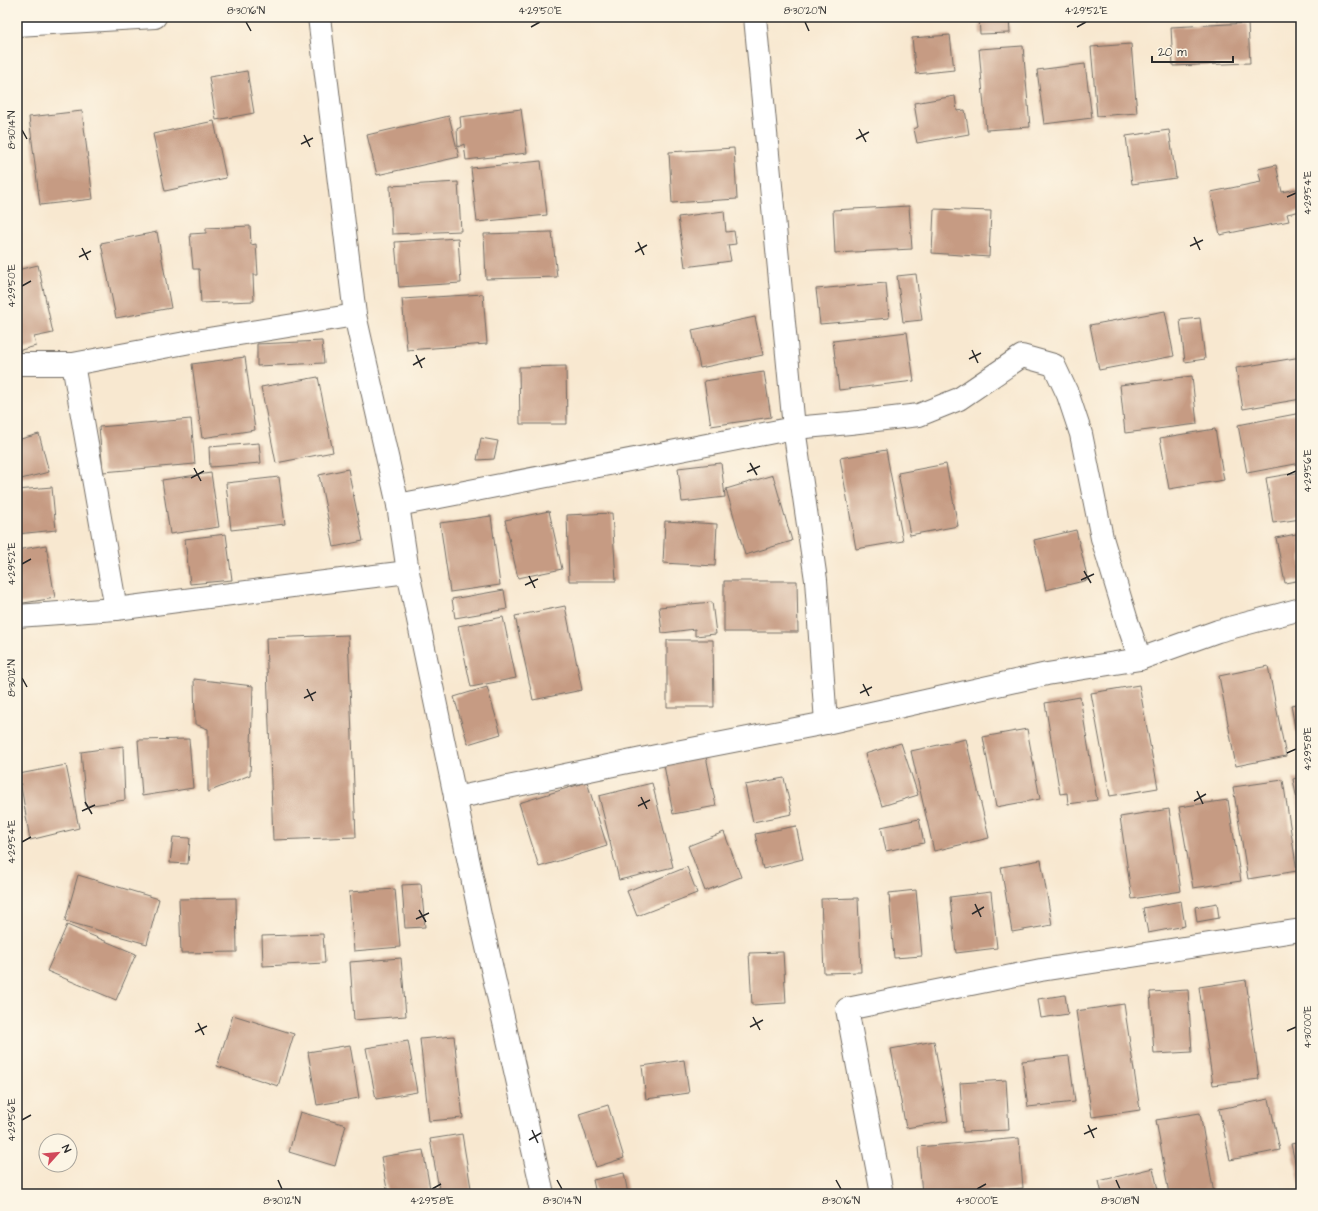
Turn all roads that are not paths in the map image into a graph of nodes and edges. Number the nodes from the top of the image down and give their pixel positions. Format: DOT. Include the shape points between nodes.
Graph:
graph roads {
  1 [pos="155,17"];
  2 [pos="319,17"];
  3 [pos="755,17"];
  4 [pos="128,18"];
  5 [pos="17,25"];
  6 [pos="355,315"];
  7 [pos="17,364"];
  8 [pos="73,364"];
  9 [pos="794,428"];
  10 [pos="398,505"];
  11 [pos="408,572"];
  12 [pos="116,609"];
  13 [pos="1301,610"];
  14 [pos="17,616"];
  15 [pos="1140,659"];
  16 [pos="826,723"];
  17 [pos="455,798"];
  18 [pos="1301,930"];
  19 [pos="543,1194"];
  20 [pos="882,1194"];
  1 -- 4 [label="street"];
  2 -- 6 [label="street"];
  3 -- 9 [label="street"];
  4 -- 5 [label="street"];
  6 -- 8 [label="street"];
  6 -- 10 [label="street"];
  7 -- 8 [label="street"];
  8 -- 12 [label="street"];
  9 -- 10 [label="street"];
  9 -- 15 [label="street" via="919,415 959,399 1022,356 1054,365 1082,434 1102,538"];
  9 -- 16 [label="street" via="816,580"];
  10 -- 11 [label="street"];
  11 -- 12 [label="street"];
  11 -- 17 [label="street"];
  12 -- 14 [label="street"];
  13 -- 15 [label="street" via="1218,631"];
  15 -- 16 [label="street" via="1047,674"];
  16 -- 17 [label="street"];
  17 -- 19 [label="street"];
  18 -- 20 [label="street" via="1041,970 847,1009"];
}
